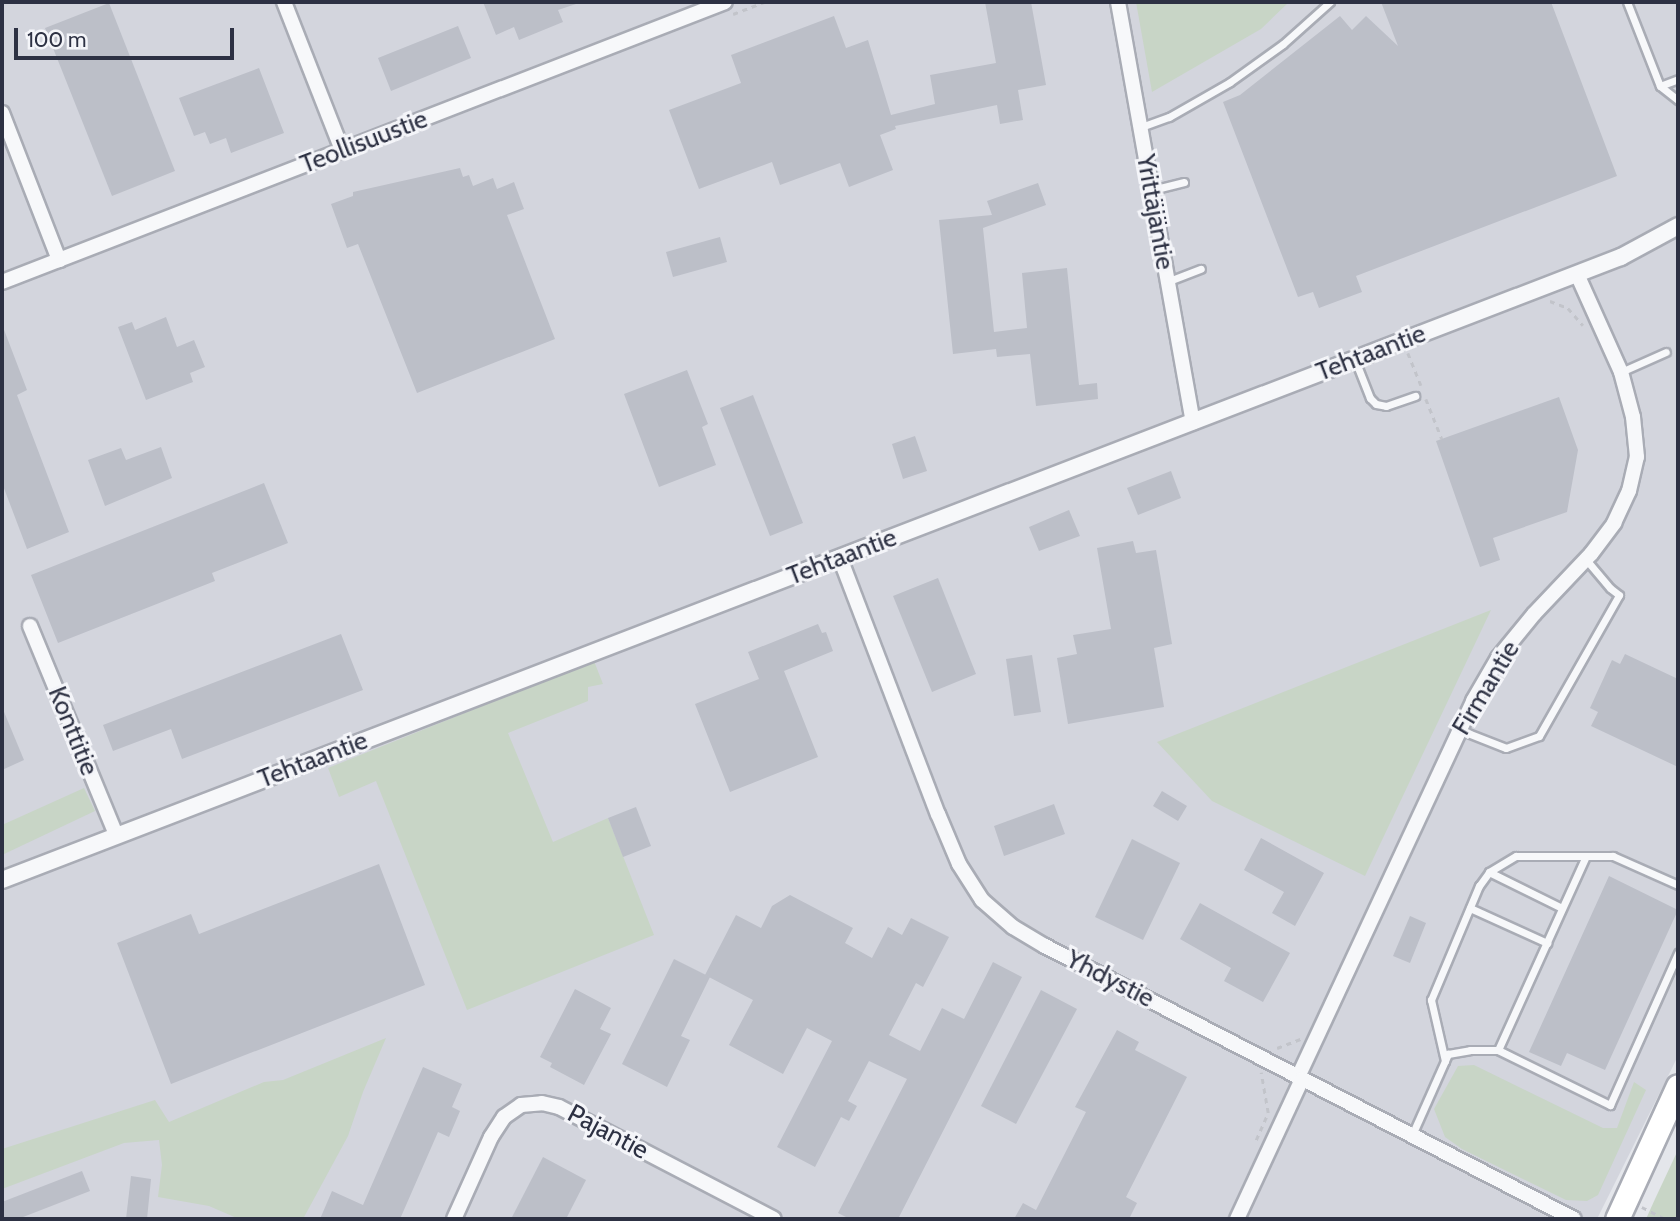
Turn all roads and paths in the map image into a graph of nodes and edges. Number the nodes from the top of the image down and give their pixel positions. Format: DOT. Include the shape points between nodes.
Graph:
graph roads {
  1 [pos="284,2"];
  2 [pos="725,2"];
  3 [pos="1118,2"];
  4 [pos="1330,2"];
  5 [pos="1627,2"];
  6 [pos="1678,79"];
  7 [pos="1660,86"];
  8 [pos="1678,100"];
  9 [pos="2,113"];
  10 [pos="1140,127"];
  11 [pos="342,150"];
  12 [pos="1184,182"];
  13 [pos="1151,190"];
  14 [pos="1676,233"];
  15 [pos="59,260"];
  16 [pos="1201,269"];
  17 [pos="1577,274"];
  18 [pos="1168,281"];
  19 [pos="2,282"];
  20 [pos="1403,341"];
  21 [pos="1666,352"];
  22 [pos="1354,359"];
  23 [pos="1621,372"];
  24 [pos="1415,396"];
  25 [pos="1193,422"];
  26 [pos="1442,439"];
  27 [pos="840,558"];
  28 [pos="1586,559"];
  29 [pos="30,626"];
  30 [pos="1460,730"];
  31 [pos="116,835"];
  32 [pos="1586,856"];
  33 [pos="1489,872"];
  34 [pos="2,880"];
  35 [pos="1678,885"];
  36 [pos="1470,908"];
  37 [pos="1562,908"];
  38 [pos="1547,943"];
  39 [pos="1678,953"];
  40 [pos="1498,1050"];
  41 [pos="1445,1061"];
  42 [pos="1300,1078"];
  43 [pos="1678,1086"];
  44 [pos="1412,1135"];
  45 [pos="1622,1209"];
  46 [pos="454,1219"];
  47 [pos="774,1219"];
  48 [pos="1237,1219"];
  49 [pos="1574,1219"];
  50 [pos="1666,1219"];
  1 -- 11 [label="street"];
  2 -- 11 [label="street, Teollisuustie"];
  3 -- 10 [label="street, Yrittäjäntie"];
  4 -- 10 [label="lane" via="1230,82 1169,117"];
  5 -- 7 [label="lane"];
  6 -- 7 [label="lane"];
  7 -- 8 [label="lane"];
  9 -- 15 [label="street"];
  10 -- 13 [label="street, Yrittäjäntie"];
  11 -- 15 [label="street, Teollisuustie"];
  12 -- 13 [label="lane"];
  13 -- 18 [label="street, Yrittäjäntie"];
  14 -- 17 [label="street, Tehtaantie"];
  15 -- 19 [label="street, Teollisuustie"];
  16 -- 18 [label="lane"];
  17 -- 20 [label="street, Tehtaantie"];
  17 -- 23 [label="street, Firmantie"];
  18 -- 25 [label="street, Yrittäjäntie"];
  20 -- 22 [label="street, Tehtaantie"];
  20 -- 26 [label="path"];
  21 -- 23 [label="lane"];
  22 -- 24 [label="lane" via="1370,398 1377,404 1385,406"];
  22 -- 25 [label="street, Tehtaantie"];
  23 -- 28 [label="street, Firmantie" via="1637,457 1629,491 1614,523"];
  25 -- 27 [label="street, Tehtaantie"];
  27 -- 31 [label="street, Tehtaantie"];
  27 -- 42 [label="street, Yhdystie" via="937,814 959,864 982,900 1013,927 1045,946"];
  28 -- 30 [label="street, Firmantie" via="1498,658"];
  28 -- 30 [label="lane" via="1619,594 1538,736 1506,748"];
  29 -- 31 [label="street, Konttitie"];
  30 -- 42 [label="street, Firmantie"];
  31 -- 34 [label="street, Tehtaantie"];
  32 -- 33 [label="lane" via="1516,856"];
  32 -- 35 [label="lane" via="1613,856"];
  32 -- 37 [label="lane"];
  33 -- 36 [label="lane"];
  33 -- 37 [label="lane"];
  36 -- 38 [label="lane"];
  36 -- 41 [label="lane" via="1431,1000"];
  37 -- 38 [label="lane"];
  38 -- 40 [label="lane"];
  39 -- 40 [label="lane" via="1610,1105"];
  40 -- 41 [label="lane" via="1448,1054"];
  41 -- 44 [label="lane"];
  42 -- 44 [label="street, Yhdystie"];
  42 -- 48 [label="street, Firmantie"];
  43 -- 45 [label="highway"];
  44 -- 49 [label="street, Yhdystie"];
  45 -- 50 [label="path"];
  46 -- 47 [label="street, Pajantie" via="504,1117 521,1105 542,1103 559,1107"];
}
